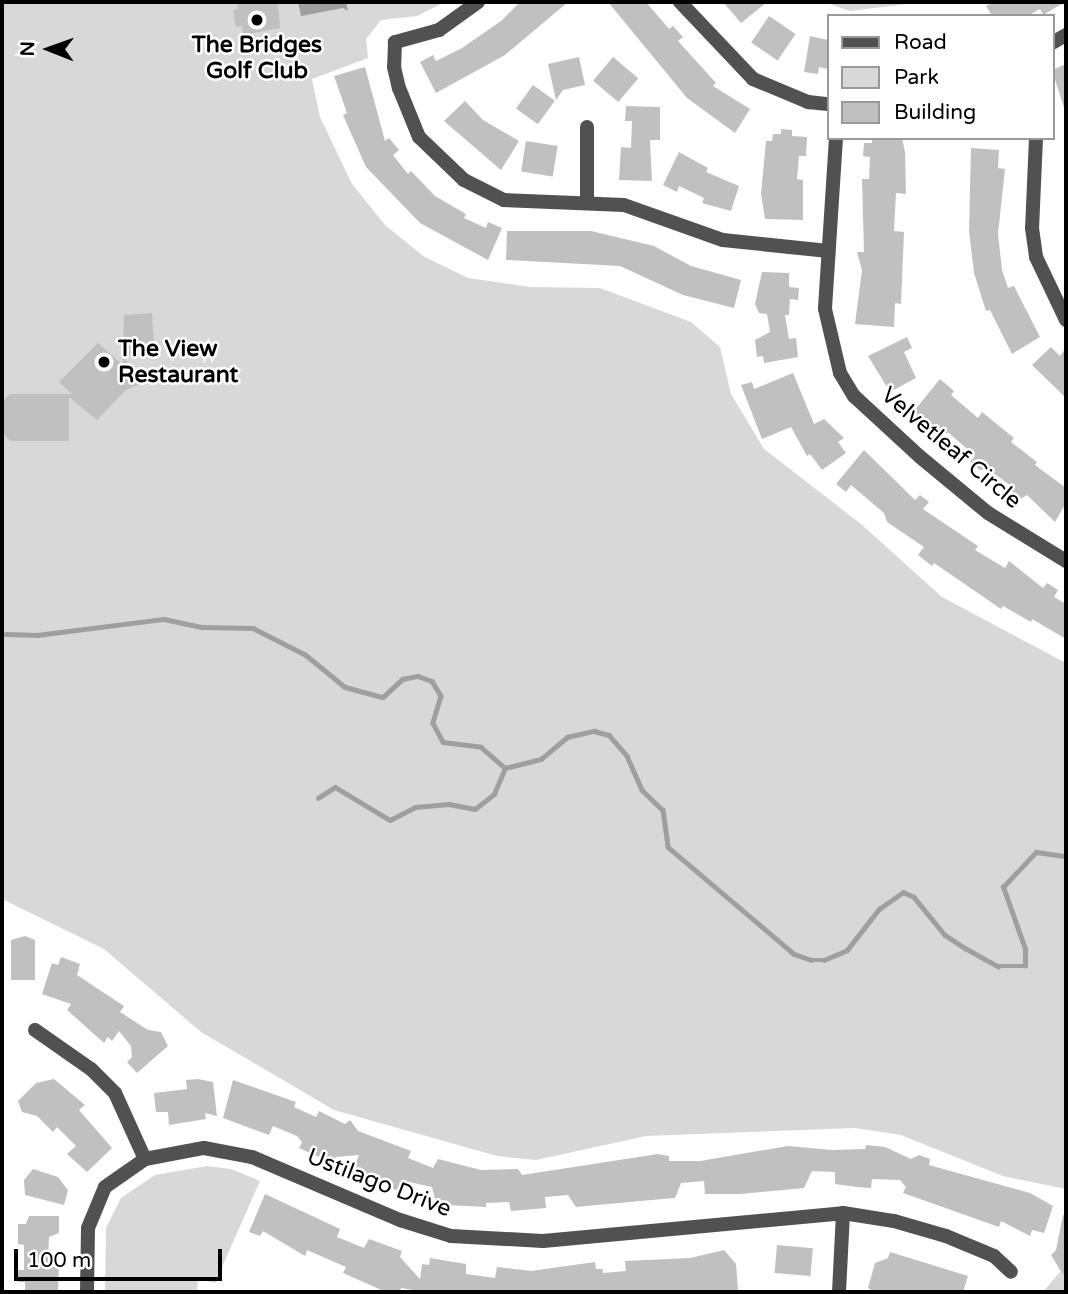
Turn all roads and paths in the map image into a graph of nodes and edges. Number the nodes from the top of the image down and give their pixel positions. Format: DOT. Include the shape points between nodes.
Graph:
graph roads {
  1 [pos="478,2"];
  2 [pos="680,2"];
  3 [pos="827,104"];
  4 [pos="587,127"];
  5 [pos="836,140"];
  6 [pos="1036,140"];
  7 [pos="587,201"];
  8 [pos="828,251"];
  9 [pos="1066,320"];
  10 [pos="1066,561"];
  11 [pos="35,1030"];
  12 [pos="145,1159"];
  13 [pos="843,1213"];
  14 [pos="1011,1272"];
  15 [pos="88,1292"];
  16 [pos="839,1292"];
  1 -- 7 [label="street" via="439,30 396,42 394,66 399,88 419,138 464,180 504,200"];
  2 -- 3 [label="street" via="753,79 808,102"];
  4 -- 7 [label="street"];
  5 -- 8 [label="street, Velvetleaf Circle"];
  6 -- 9 [label="street" via="1032,228 1036,257"];
  7 -- 8 [label="street" via="652,212 723,240"];
  8 -- 10 [label="street, Velvetleaf Circle" via="825,309 831,349 854,396 988,513"];
  11 -- 12 [label="street" via="91,1069 115,1093"];
  12 -- 13 [label="street, Ustilago Drive" via="204,1147 229,1150 400,1220 451,1236 492,1241 542,1241"];
  12 -- 15 [label="street, Ustilago Drive" via="118,1174 96,1202 88,1228"];
  13 -- 14 [label="street, Ustilago Drive" via="946,1236 994,1256"];
  13 -- 16 [label="street"];
}
